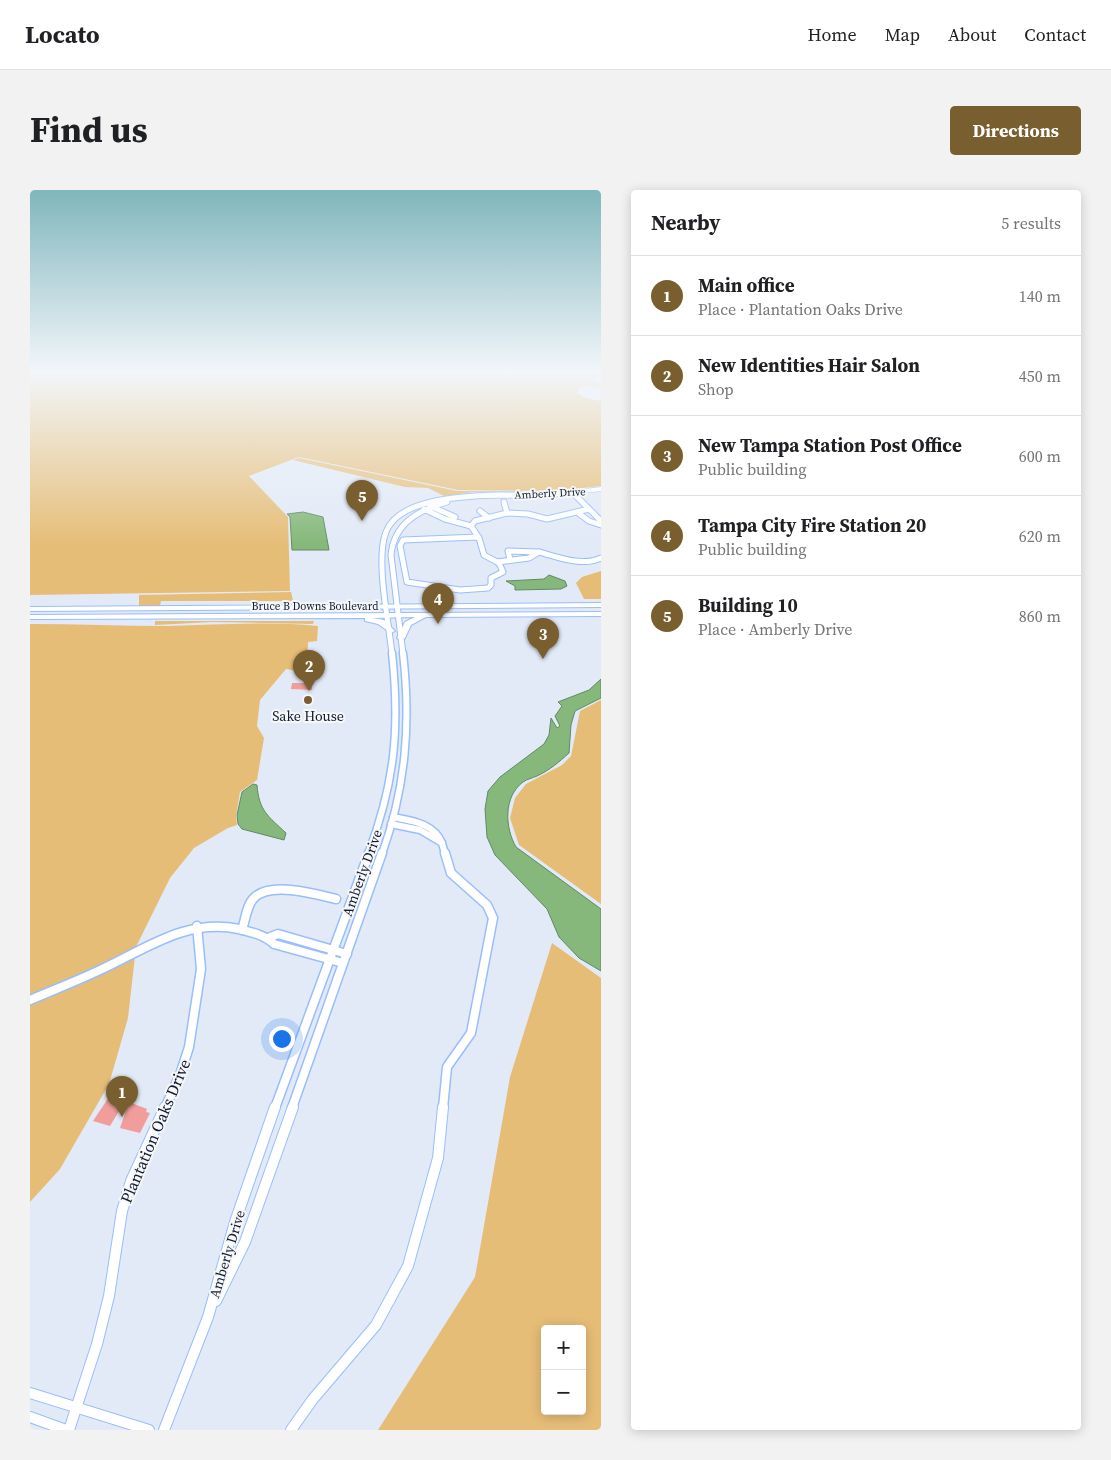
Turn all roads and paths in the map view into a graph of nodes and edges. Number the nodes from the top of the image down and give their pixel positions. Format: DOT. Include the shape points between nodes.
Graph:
graph roads {
  1 [pos="601,489"];
  2 [pos="572,493"];
  3 [pos="502,499"];
  4 [pos="426,506"];
  5 [pos="589,509"];
  6 [pos="480,511"];
  7 [pos="577,512"];
  8 [pos="445,513"];
  9 [pos="507,513"];
  10 [pos="439,516"];
  11 [pos="489,518"];
  12 [pos="472,524"];
  13 [pos="601,524"];
  14 [pos="478,537"];
  15 [pos="539,552"];
  16 [pos="601,558"];
  17 [pos="510,560"];
  18 [pos="497,562"];
  19 [pos="601,605"];
  20 [pos="388,606"];
  21 [pos="397,606"];
  22 [pos="30,609"];
  23 [pos="601,614"];
  24 [pos="394,615"];
  25 [pos="429,615"];
  26 [pos="230,616"];
  27 [pos="30,617"];
  28 [pos="391,630"];
  29 [pos="401,638"];
  30 [pos="382,817"];
  31 [pos="392,820"];
  32 [pos="336,899"];
  33 [pos="197,926"];
  34 [pos="242,930"];
  35 [pos="268,938"];
  36 [pos="335,950"];
  37 [pos="347,954"];
  38 [pos="331,961"];
  39 [pos="343,963"];
  40 [pos="30,1000"];
  41 [pos="208,1317"];
  42 [pos="30,1393"];
  43 [pos="78,1407"];
  44 [pos="30,1417"];
  45 [pos="68,1430"];
  46 [pos="149,1430"];
  47 [pos="164,1430"];
  48 [pos="291,1430"];
  1 -- 2 [label="street, Amberly Drive"];
  2 -- 3 [label="street, Amberly Drive"];
  2 -- 5 [label="street"];
  3 -- 4 [label="street, Amberly Drive" via="466,495"];
  3 -- 9 [label="street"];
  4 -- 8 [label="street"];
  4 -- 10 [label="street"];
  4 -- 20 [label="street, Amberly Drive" via="398,519 383,540 381,553"];
  4 -- 21 [label="street, Amberly Drive" via="401,526 392,543 390,555"];
  5 -- 7 [label="street"];
  5 -- 13 [label="street"];
  6 -- 11 [label="street"];
  7 -- 9 [label="street" via="547,519"];
  7 -- 13 [label="street" via="589,521"];
  8 -- 10 [label="street"];
  8 -- 12 [label="street"];
  9 -- 11 [label="street"];
  10 -- 12 [label="street"];
  11 -- 12 [label="street"];
  12 -- 14 [label="street"];
  14 -- 18 [label="street" via="484,555"];
  14 -- 18 [label="street" via="403,540 400,546 407,582 454,592 488,588 491,578 503,572"];
  15 -- 16 [label="street" via="581,562"];
  15 -- 17 [label="street" via="529,558"];
  15 -- 17 [label="street" via="508,552"];
  17 -- 18 [label="street"];
  19 -- 21 [label="main road, Bruce B Downs Boulevard"];
  20 -- 21 [label="main road, Bruce B Downs Boulevard"];
  20 -- 22 [label="main road, Bruce B Downs Boulevard"];
  20 -- 24 [label="street, Amberly Drive"];
  21 -- 24 [label="street, Amberly Drive"];
  23 -- 25 [label="main road, Bruce B Downs Boulevard"];
  24 -- 25 [label="main road, Bruce B Downs Boulevard"];
  24 -- 26 [label="main road, Bruce B Downs Boulevard"];
  24 -- 28 [label="street, Amberly Drive"];
  24 -- 29 [label="street, Amberly Drive"];
  25 -- 29 [label="main road" via="411,622"];
  26 -- 27 [label="main road, Bruce B Downs Boulevard"];
  26 -- 28 [label="main road" via="248,620 370,619"];
  28 -- 30 [label="street, Amberly Drive" via="397,723 390,783"];
  29 -- 31 [label="street, Amberly Drive" via="408,688 408,723 399,798"];
  30 -- 31 [label="street"];
  30 -- 36 [label="street, Amberly Drive"];
  31 -- 37 [label="street, Amberly Drive"];
  31 -- 48 [label="street" via="421,827 442,843 451,873 487,905 493,918 471,1033 447,1067 438,1158 408,1266 376,1325"];
  32 -- 34 [label="street" via="303,890 261,892 252,899"];
  33 -- 34 [label="street" via="214,924"];
  33 -- 40 [label="street" via="161,938 101,970"];
  33 -- 43 [label="street, Plantation Oaks Drive" via="201,969 189,1047 180,1075 130,1181 97,1344"];
  34 -- 35 [label="street"];
  35 -- 36 [label="street" via="278,934"];
  35 -- 38 [label="street" via="274,944"];
  36 -- 37 [label="street"];
  36 -- 38 [label="street, Amberly Drive"];
  37 -- 39 [label="street, Amberly Drive"];
  38 -- 39 [label="street"];
  38 -- 41 [label="street, Amberly Drive" via="235,1222"];
  39 -- 41 [label="street, Amberly Drive" via="245,1242"];
  41 -- 47 [label="street, Amberly Drive"];
  42 -- 43 [label="street"];
  43 -- 45 [label="street, Plantation Oaks Drive"];
  43 -- 46 [label="street"];
  44 -- 45 [label="street"];
}
